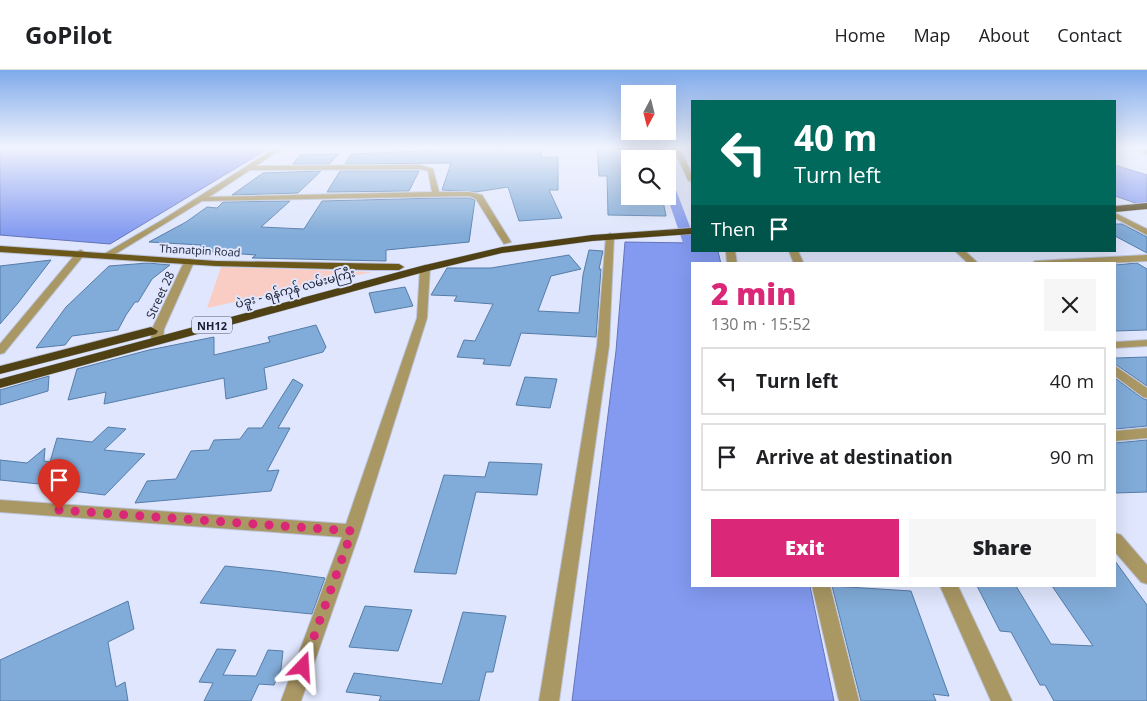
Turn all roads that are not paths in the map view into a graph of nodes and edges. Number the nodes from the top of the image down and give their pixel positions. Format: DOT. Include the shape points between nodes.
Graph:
graph roads {
  1 [pos="233,176"];
  2 [pos="432,176"];
  3 [pos="436,194"];
  4 [pos="1147,198"];
  5 [pos="200,199"];
  6 [pos="1116,200"];
  7 [pos="1147,206"];
  8 [pos="1116,209"];
  9 [pos="1116,216"];
  10 [pos="691,222"];
  11 [pos="642,229"];
  12 [pos="691,231"];
  13 [pos="1147,232"];
  14 [pos="610,236"];
  15 [pos="508,242"];
  16 [pos="0,250"];
  17 [pos="960,252"];
  18 [pos="81,253"];
  19 [pos="109,254"];
  20 [pos="1147,258"];
  21 [pos="189,262"];
  22 [pos="973,262"];
  23 [pos="1072,262"];
  24 [pos="399,267"];
  25 [pos="425,268"];
  26 [pos="158,335"];
  27 [pos="1147,343"];
  28 [pos="1116,345"];
  29 [pos="0,351"];
  30 [pos="0,370"];
  31 [pos="1116,371"];
  32 [pos="0,384"];
  33 [pos="1147,394"];
  34 [pos="1147,433"];
  35 [pos="1116,436"];
  36 [pos="0,506"];
  37 [pos="352,531"];
  38 [pos="1116,541"];
  39 [pos="1147,577"];
  40 [pos="821,587"];
  41 [pos="949,587"];
  42 [pos="291,701"];
  43 [pos="549,701"];
  44 [pos="849,701"];
  45 [pos="1002,701"];
  1 -- 5 [label="street"];
  2 -- 3 [label="street"];
  3 -- 5 [label="street"];
  3 -- 15 [label="street" via="479,197"];
  4 -- 6 [label="highway"];
  5 -- 19 [label="street"];
  7 -- 8 [label="highway"];
  9 -- 13 [label="street"];
  10 -- 11 [label="highway, NH12"];
  11 -- 12 [label="highway, NH12"];
  11 -- 14 [label="highway, NH12"];
  11 -- 15 [label="highway, NH12"];
  14 -- 25 [label="highway, NH12" via="502,250"];
  14 -- 43 [label="street" via="603,346"];
  15 -- 24 [label="highway, NH12"];
  16 -- 18 [label="main road, Thanatpin Road"];
  17 -- 22 [label="street"];
  18 -- 19 [label="main road, Thanatpin Road"];
  18 -- 29 [label="street"];
  19 -- 21 [label="main road, Thanatpin Road"];
  20 -- 23 [label="street"];
  21 -- 24 [label="main road, Thanatpin Road"];
  21 -- 26 [label="street, Street 28"];
  24 -- 26 [label="highway, ပဲခူး - ရန်ကုန် လမ်းမကြီး / NH12"];
  25 -- 26 [label="highway, ပဲခူး - ရန်ကုန် လမ်းမကြီး / NH12"];
  25 -- 37 [label="street" via="422,318"];
  26 -- 30 [label="highway, ပဲခူး - ရန်ကုန် လမ်းမကြီး / NH12"];
  26 -- 32 [label="highway, ပဲခူး - ရန်ကုန် လမ်းမကြီး / NH12"];
  27 -- 28 [label="street"];
  31 -- 33 [label="street"];
  34 -- 35 [label="street"];
  36 -- 37 [label="street"];
  37 -- 42 [label="street"];
  38 -- 39 [label="street"];
  40 -- 44 [label="street"];
  41 -- 45 [label="street"];
}
